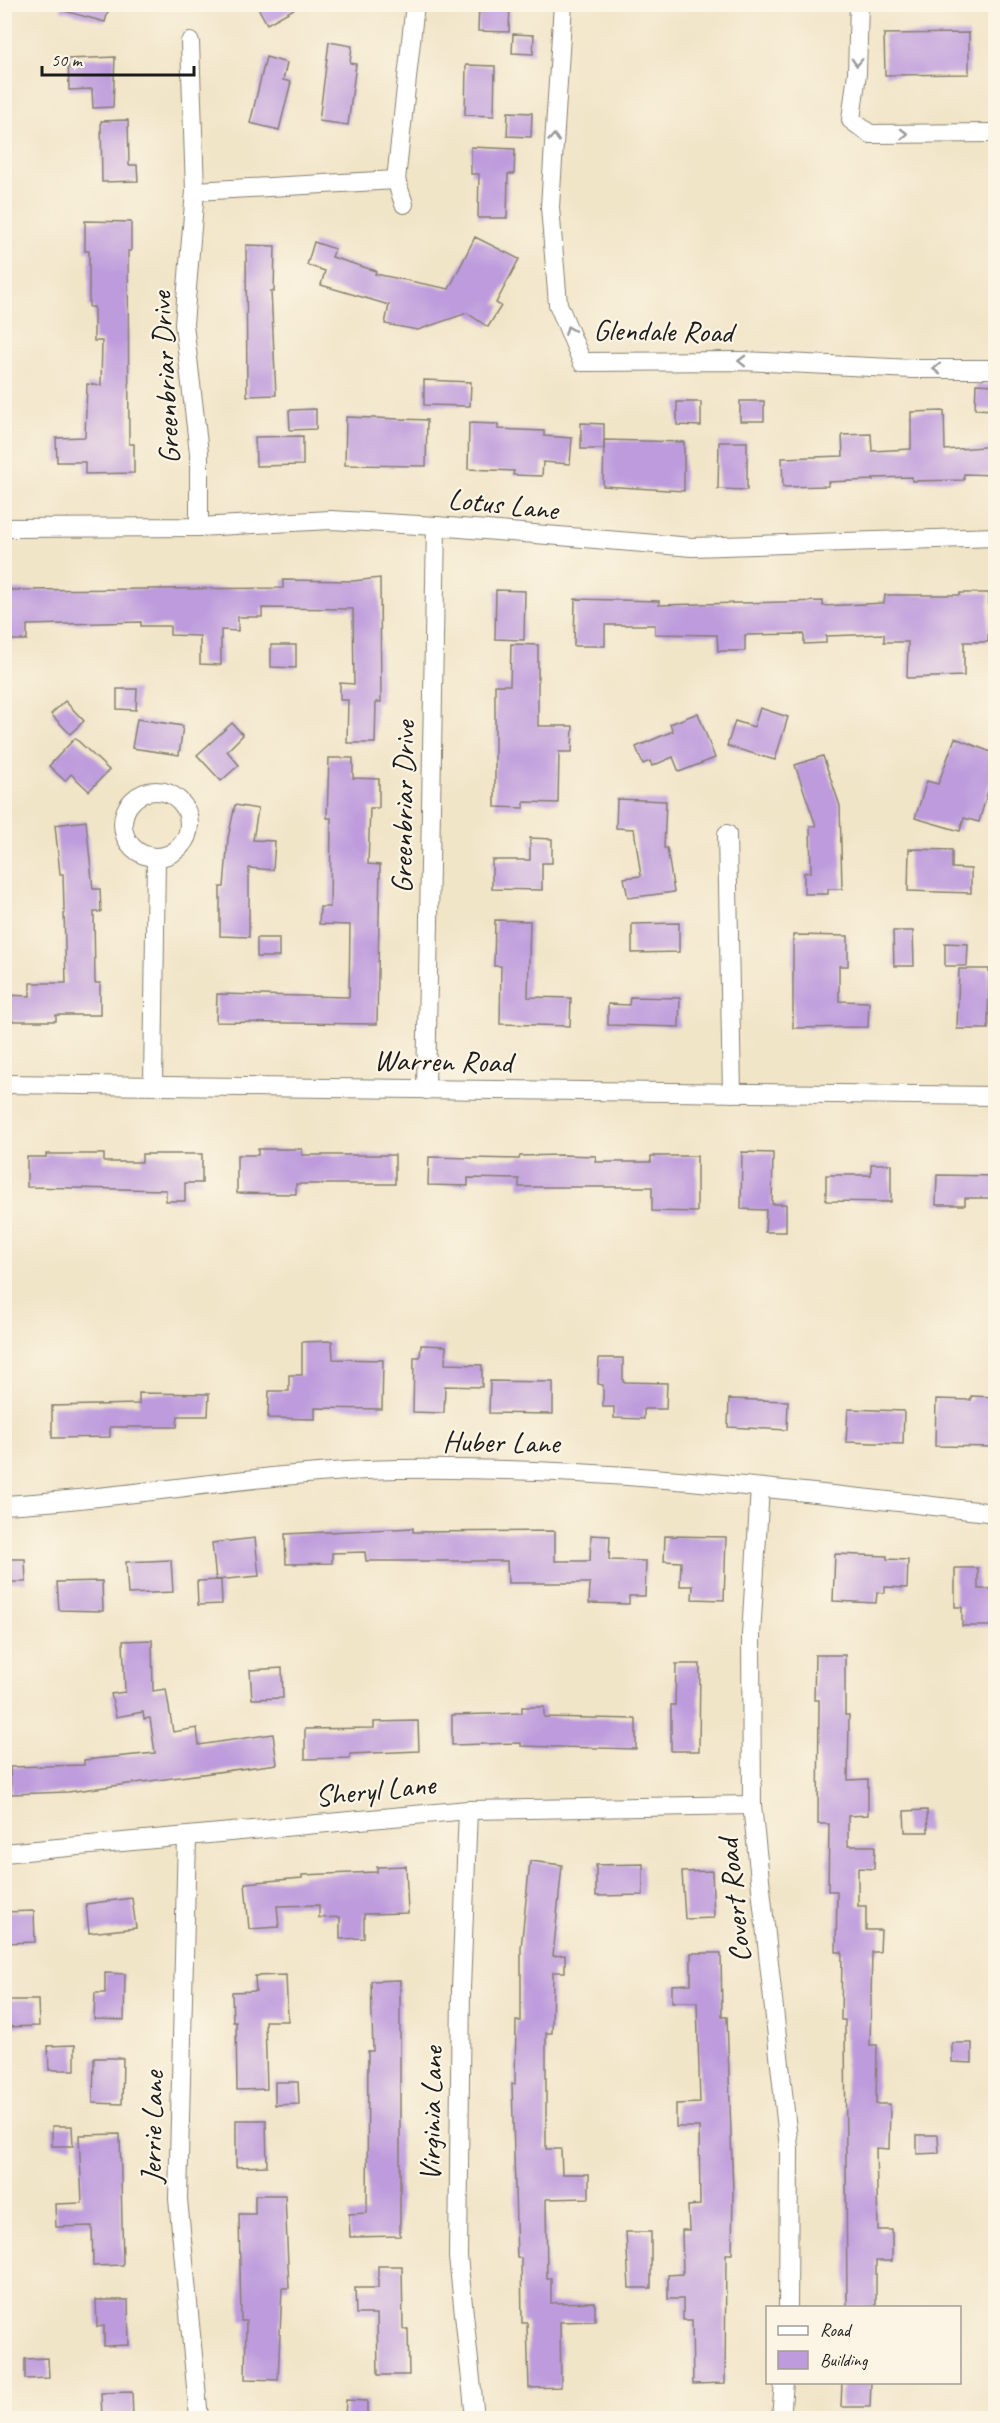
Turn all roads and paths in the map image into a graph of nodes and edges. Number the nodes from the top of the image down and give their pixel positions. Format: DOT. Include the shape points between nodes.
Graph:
graph roads {
  1 [pos="415,4"];
  2 [pos="563,4"];
  3 [pos="859,4"];
  4 [pos="190,42"];
  5 [pos="996,133"];
  6 [pos="396,180"];
  7 [pos="195,190"];
  8 [pos="404,204"];
  9 [pos="996,369"];
  10 [pos="436,526"];
  11 [pos="199,527"];
  12 [pos="4,528"];
  13 [pos="996,537"];
  14 [pos="727,834"];
  15 [pos="156,857"];
  16 [pos="4,1084"];
  17 [pos="153,1084"];
  18 [pos="426,1090"];
  19 [pos="732,1093"];
  20 [pos="996,1096"];
  21 [pos="760,1488"];
  22 [pos="4,1505"];
  23 [pos="996,1513"];
  24 [pos="752,1804"];
  25 [pos="468,1810"];
  26 [pos="187,1837"];
  27 [pos="4,1853"];
  28 [pos="788,2306"];
  29 [pos="784,2384"];
  30 [pos="199,2418"];
  31 [pos="475,2418"];
  32 [pos="781,2418"];
  1 -- 6 [label="street"];
  9 -- 2 [label="street, Glendale Road, one-way" via="742,361 582,362 558,304 550,207"];
  3 -- 5 [label="street, one-way" via="857,73 850,120 870,134"];
  4 -- 7 [label="street, Greenbriar Drive"];
  6 -- 7 [label="street"];
  6 -- 8 [label="street"];
  7 -- 11 [label="street, Greenbriar Drive" via="184,324 199,453"];
  10 -- 11 [label="street, Lotus Lane" via="332,520"];
  10 -- 13 [label="street, Lotus Lane" via="692,548"];
  10 -- 18 [label="street, Greenbriar Drive"];
  11 -- 12 [label="street, Lotus Lane"];
  14 -- 19 [label="street"];
  15 -- 17 [label="street"];
  16 -- 17 [label="street, Warren Road"];
  17 -- 18 [label="street, Warren Road"];
  18 -- 19 [label="street, Warren Road"];
  19 -- 20 [label="street, Warren Road"];
  21 -- 22 [label="street, Huber Lane" via="543,1470 395,1469 243,1479"];
  21 -- 23 [label="street, Huber Lane"];
  21 -- 24 [label="street, Covert Road" via="751,1635"];
  24 -- 25 [label="street, Sheryl Lane"];
  24 -- 28 [label="street, Covert Road" via="789,2148"];
  25 -- 26 [label="street, Sheryl Lane"];
  25 -- 31 [label="street, Virginia Lane" via="461,1989 458,2258"];
  26 -- 27 [label="street, Sheryl Lane"];
  26 -- 30 [label="street, Jerrie Lane" via="178,2199"];
  29 -- 32 [label="street"];
}
